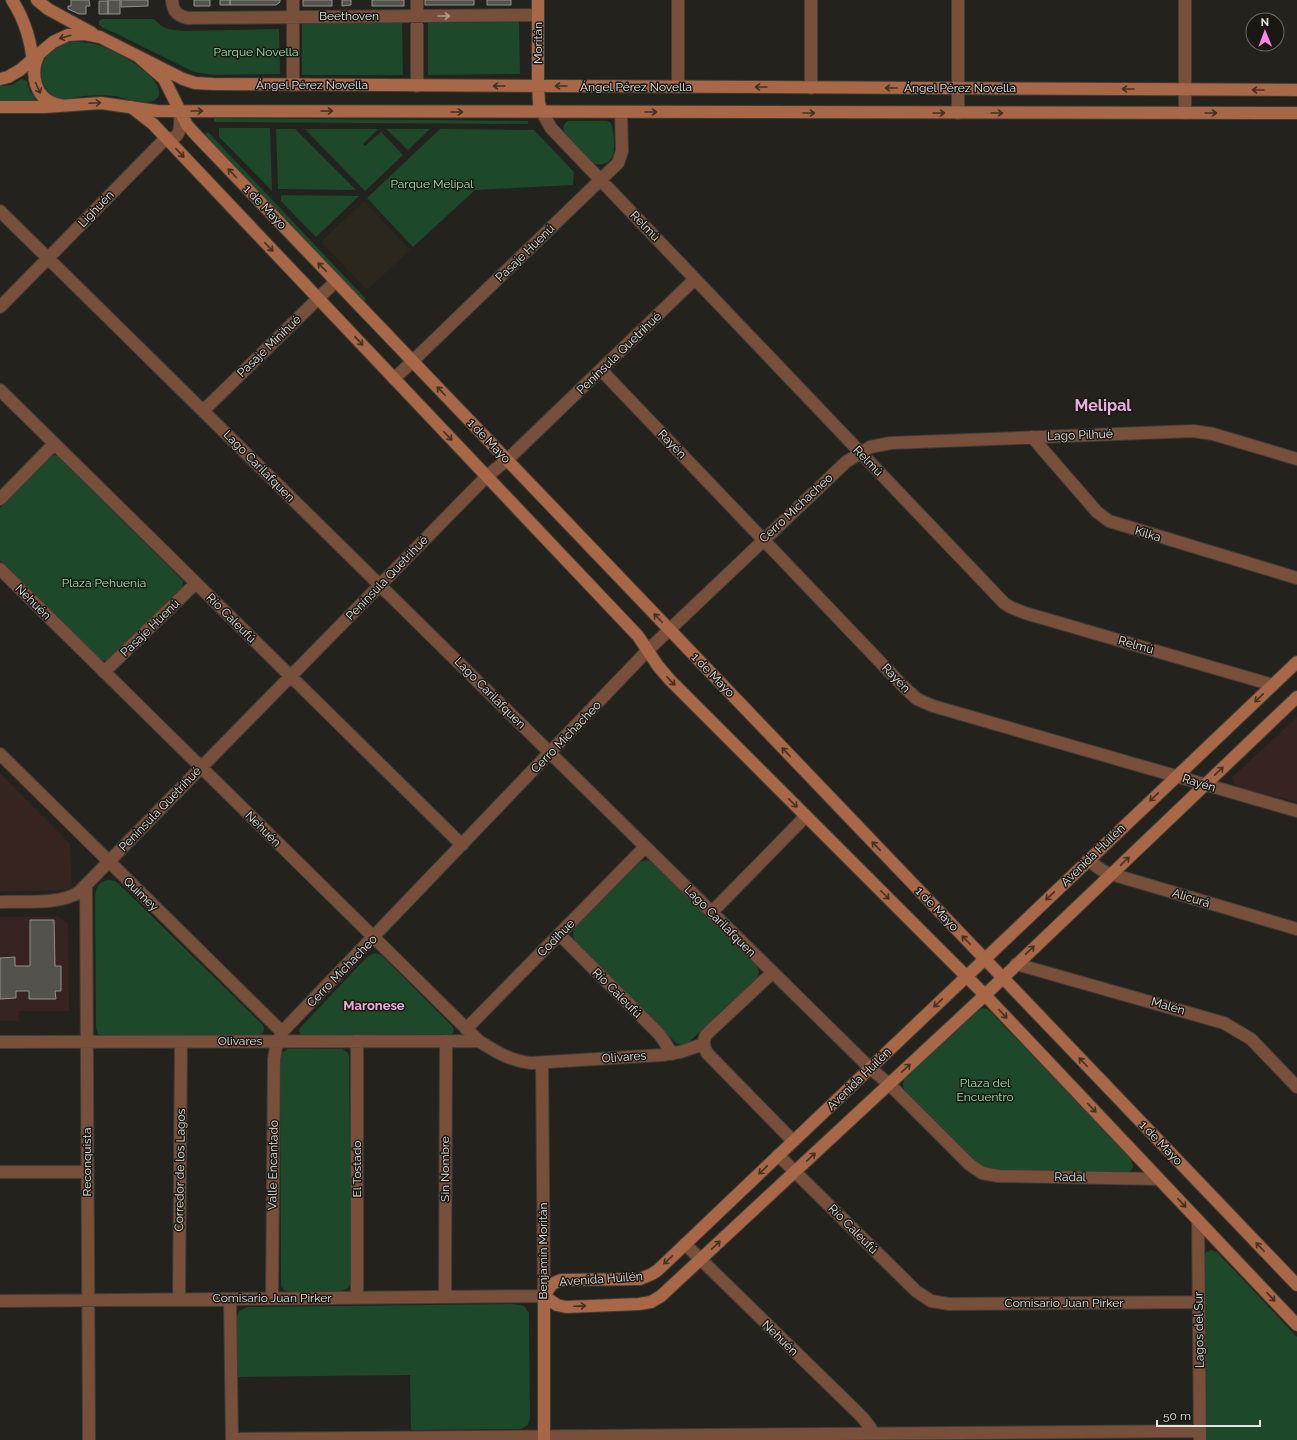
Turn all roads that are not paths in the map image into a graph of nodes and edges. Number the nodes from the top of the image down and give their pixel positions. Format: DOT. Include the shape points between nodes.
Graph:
graph roads {
  1 [pos="12,0"];
  2 [pos="37,0"];
  3 [pos="172,0"];
  4 [pos="293,0"];
  5 [pos="416,0"];
  6 [pos="538,0"];
  7 [pos="678,0"];
  8 [pos="811,0"];
  9 [pos="958,0"];
  10 [pos="1185,0"];
  11 [pos="48,5"];
  12 [pos="538,15"];
  13 [pos="293,16"];
  14 [pos="417,16"];
  15 [pos="100,38"];
  16 [pos="140,58"];
  17 [pos="36,60"];
  18 [pos="0,79"];
  19 [pos="293,85"];
  20 [pos="417,86"];
  21 [pos="538,86"];
  22 [pos="678,87"];
  23 [pos="811,88"];
  24 [pos="958,88"];
  25 [pos="1185,90"];
  26 [pos="1297,90"];
  27 [pos="72,106"];
  28 [pos="0,107"];
  29 [pos="131,107"];
  30 [pos="180,111"];
  31 [pos="542,112"];
  32 [pos="622,112"];
  33 [pos="958,113"];
  34 [pos="1185,113"];
  35 [pos="1297,113"];
  36 [pos="166,138"];
  37 [pos="601,180"];
  38 [pos="0,211"];
  39 [pos="48,258"];
  40 [pos="695,279"];
  41 [pos="336,281"];
  42 [pos="318,298"];
  43 [pos="0,307"];
  44 [pos="412,362"];
  45 [pos="601,370"];
  46 [pos="394,379"];
  47 [pos="0,390"];
  48 [pos="203,411"];
  49 [pos="1032,437"];
  50 [pos="54,444"];
  51 [pos="860,452"];
  52 [pos="1297,459"];
  53 [pos="507,460"];
  54 [pos="486,476"];
  55 [pos="0,499"];
  56 [pos="763,539"];
  57 [pos="0,569"];
  58 [pos="1297,578"];
  59 [pos="196,583"];
  60 [pos="380,585"];
  61 [pos="669,630"];
  62 [pos="648,650"];
  63 [pos="1297,662"];
  64 [pos="104,672"];
  65 [pos="290,676"];
  66 [pos="1273,685"];
  67 [pos="1297,697"];
  68 [pos="550,753"];
  69 [pos="0,754"];
  70 [pos="201,768"];
  71 [pos="1176,776"];
  72 [pos="1205,785"];
  73 [pos="1297,811"];
  74 [pos="806,816"];
  75 [pos="462,845"];
  76 [pos="645,847"];
  77 [pos="1088,860"];
  78 [pos="108,862"];
  79 [pos="1111,874"];
  80 [pos="86,885"];
  81 [pos="0,902"];
  82 [pos="712,912"];
  83 [pos="1297,929"];
  84 [pos="559,934"];
  85 [pos="373,938"];
  86 [pos="984,959"];
  87 [pos="1016,964"];
  88 [pos="773,972"];
  89 [pos="966,976"];
  90 [pos="1003,978"];
  91 [pos="985,995"];
  92 [pos="466,1029"];
  93 [pos="280,1037"];
  94 [pos="357,1041"];
  95 [pos="446,1041"];
  96 [pos="479,1041"];
  97 [pos="0,1042"];
  98 [pos="87,1042"];
  99 [pos="181,1042"];
  100 [pos="704,1044"];
  101 [pos="672,1054"];
  102 [pos="542,1063"];
  103 [pos="870,1068"];
  104 [pos="889,1084"];
  105 [pos="1297,1087"];
  106 [pos="793,1141"];
  107 [pos="778,1155"];
  108 [pos="0,1172"];
  109 [pos="88,1172"];
  110 [pos="795,1172"];
  111 [pos="982,1173"];
  112 [pos="1159,1179"];
  113 [pos="1198,1220"];
  114 [pos="685,1244"];
  115 [pos="701,1259"];
  116 [pos="1297,1285"];
  117 [pos="544,1296"];
  118 [pos="445,1297"];
  119 [pos="272,1298"];
  120 [pos="357,1298"];
  121 [pos="179,1299"];
  122 [pos="230,1299"];
  123 [pos="88,1300"];
  124 [pos="0,1301"];
  125 [pos="931,1301"];
  126 [pos="1199,1302"];
  127 [pos="1297,1325"];
  128 [pos="1200,1436"];
  129 [pos="874,1437"];
  130 [pos="544,1438"];
  131 [pos="232,1439"];
  132 [pos="89,1440"];
  1 -- 17 [label="main road" via="27,29"];
  2 -- 11 [label="main road"];
  3 -- 13 [label="street, Beethoven" via="174,12 187,18"];
  4 -- 13 [label="street"];
  5 -- 14 [label="street"];
  6 -- 12 [label="main road, Moritán"];
  7 -- 22 [label="street"];
  8 -- 23 [label="street"];
  9 -- 24 [label="street"];
  10 -- 25 [label="street"];
  11 -- 15 [label="main road"];
  14 -- 12 [label="street, Beethoven, one-way"];
  12 -- 21 [label="main road, Moritán"];
  13 -- 14 [label="street, Beethoven"];
  13 -- 19 [label="street"];
  14 -- 20 [label="street"];
  15 -- 16 [label="main road, Ángel Pérez Novella"];
  15 -- 17 [label="main road, Ángel Pérez Novella, one-way" via="85,34 68,36 53,42"];
  16 -- 19 [label="main road, Ángel Pérez Novella" via="200,84"];
  16 -- 30 [label="main road, 1 de Mayo" via="164,79"];
  17 -- 18 [label="main road, Ángel Pérez Novella" via="14,74"];
  17 -- 27 [label="main road, one-way" via="38,91 45,99"];
  19 -- 20 [label="main road, Ángel Pérez Novella"];
  21 -- 20 [label="main road, Ángel Pérez Novella, one-way"];
  22 -- 21 [label="main road, Ángel Pérez Novella, one-way"];
  21 -- 31 [label="main road"];
  23 -- 22 [label="main road, Ángel Pérez Novella, one-way"];
  24 -- 23 [label="main road, Ángel Pérez Novella, one-way"];
  25 -- 24 [label="main road, Ángel Pérez Novella, one-way"];
  24 -- 33 [label="street"];
  26 -- 25 [label="main road, Ángel Pérez Novella, one-way"];
  25 -- 34 [label="street"];
  27 -- 28 [label="main road, Ángel Pérez Novella"];
  27 -- 29 [label="main road, Ángel Pérez Novella, one-way" via="101,103"];
  29 -- 30 [label="main road, Ángel Pérez Novella"];
  29 -- 36 [label="main road, 1 de Mayo"];
  30 -- 31 [label="main road, Ángel Pérez Novella, one-way"];
  30 -- 36 [label="street, Lighuén" via="178,134 172,139"];
  41 -- 30 [label="main road, 1 de Mayo, one-way" via="196,135"];
  31 -- 32 [label="main road, Ángel Pérez Novella"];
  31 -- 37 [label="street, Relmú" via="551,128"];
  32 -- 33 [label="main road, Ángel Pérez Novella, one-way"];
  32 -- 37 [label="street, Pasaje Huenú" via="621,157"];
  33 -- 34 [label="main road, Ángel Pérez Novella, one-way"];
  34 -- 35 [label="main road, Ángel Pérez Novella, one-way"];
  36 -- 39 [label="street, Lighuén"];
  36 -- 42 [label="main road, 1 de Mayo, one-way"];
  37 -- 40 [label="street, Relmú"];
  37 -- 44 [label="street, Pasaje Huenú"];
  38 -- 39 [label="street, Lago Carilafquen"];
  39 -- 43 [label="street, Lighuén"];
  39 -- 48 [label="street, Lago Carilafquen"];
  40 -- 45 [label="street, Península Quetrihué"];
  40 -- 51 [label="street, Relmú"];
  41 -- 42 [label="street, Pasaje Minihué"];
  41 -- 44 [label="main road, 1 de Mayo"];
  42 -- 46 [label="main road, 1 de Mayo, one-way"];
  42 -- 48 [label="street, Pasaje Minihué"];
  44 -- 46 [label="street, Pasaje Huenú"];
  53 -- 44 [label="main road, 1 de Mayo, one-way"];
  45 -- 53 [label="street, Península Quetrihué"];
  45 -- 56 [label="street, Rayén"];
  46 -- 54 [label="main road, 1 de Mayo, one-way"];
  47 -- 50 [label="street, Río Caleufú"];
  48 -- 60 [label="street, Lago Carilafquen"];
  49 -- 51 [label="street, Lago Pilhué" via="891,443 870,447"];
  49 -- 52 [label="street, Lago Pilhué" via="1202,432"];
  49 -- 58 [label="street, Kilka" via="1097,512 1109,521"];
  50 -- 55 [label="street"];
  50 -- 59 [label="street, Río Caleufú"];
  51 -- 56 [label="street, Cerro Michacheo" via="838,468"];
  51 -- 66 [label="street, Relmú" via="1010,607"];
  53 -- 54 [label="street, Península Quetrihué"];
  61 -- 53 [label="main road, 1 de Mayo, one-way"];
  54 -- 60 [label="street, Península Quetrihué"];
  54 -- 62 [label="main road, 1 de Mayo" via="638,636"];
  56 -- 61 [label="street, Cerro Michacheo"];
  56 -- 71 [label="street, Rayén" via="911,694 924,703"];
  57 -- 64 [label="street, Nehuén"];
  59 -- 64 [label="street, Pasaje Huenú"];
  59 -- 65 [label="street, Río Caleufú"];
  60 -- 65 [label="street, Península Quetrihué"];
  60 -- 68 [label="street, Lago Carilafquen"];
  61 -- 62 [label="street, Cerro Michacheo"];
  86 -- 61 [label="main road, 1 de Mayo, one-way"];
  62 -- 68 [label="street, Cerro Michacheo"];
  62 -- 74 [label="main road, 1 de Mayo, one-way" via="670,680"];
  63 -- 66 [label="main road, Avenida Huilén"];
  64 -- 70 [label="street, Nehuén"];
  65 -- 70 [label="street, Península Quetrihué"];
  65 -- 75 [label="street, Río Caleufú"];
  66 -- 71 [label="main road, Avenida Huilén, one-way"];
  72 -- 67 [label="main road, Avenida Huilén, one-way"];
  68 -- 75 [label="street, Cerro Michacheo"];
  68 -- 76 [label="street, Lago Carilafquen"];
  69 -- 78 [label="street, Quimey"];
  70 -- 78 [label="street, Península Quetrihué"];
  70 -- 85 [label="street, Nehuén"];
  71 -- 72 [label="street, Rayén"];
  71 -- 77 [label="main road, Avenida Huilén, one-way"];
  72 -- 73 [label="street, Rayén"];
  79 -- 72 [label="main road, Avenida Huilén, one-way"];
  74 -- 82 [label="street"];
  74 -- 89 [label="main road, 1 de Mayo, one-way"];
  75 -- 85 [label="street, Cerro Michacheo"];
  76 -- 82 [label="street, Lago Carilafquen"];
  76 -- 84 [label="street, Codihue"];
  77 -- 79 [label="street, Alicurá"];
  77 -- 86 [label="main road, Avenida Huilén, one-way"];
  78 -- 80 [label="street, Península Quetrihué"];
  78 -- 93 [label="street, Quimey"];
  79 -- 83 [label="street, Alicurá"];
  87 -- 79 [label="main road, Avenida Huilén, one-way"];
  80 -- 81 [label="street, Península Quetrihué" via="74,896 66,899"];
  80 -- 98 [label="street, Reconquista"];
  82 -- 88 [label="street, Lago Carilafquen"];
  84 -- 92 [label="street, Codihue"];
  84 -- 101 [label="street, Río Caleufú" via="659,1034"];
  85 -- 92 [label="street, Nehuén"];
  85 -- 93 [label="street, Cerro Michacheo"];
  86 -- 89 [label="main road, Avenida Huilén"];
  86 -- 90 [label="main road, 1 de Mayo"];
  87 -- 90 [label="main road, Avenida Huilén"];
  87 -- 105 [label="street, Malén" via="1224,1023 1251,1039"];
  88 -- 100 [label="street" via="706,1034"];
  88 -- 103 [label="street, Lago Carilafquen"];
  89 -- 91 [label="main road, 1 de Mayo"];
  89 -- 103 [label="main road, Avenida Huilén, one-way"];
  90 -- 91 [label="main road, Avenida Huilén"];
  116 -- 90 [label="main road, 1 de Mayo, one-way"];
  104 -- 91 [label="main road, Avenida Huilén, one-way"];
  91 -- 112 [label="main road, 1 de Mayo, one-way"];
  92 -- 96 [label="street, Nehuén"];
  93 -- 94 [label="street, Olivares"];
  93 -- 99 [label="street, Olivares"];
  93 -- 119 [label="street, Valle Encantado" via="274,1059"];
  94 -- 95 [label="street, Olivares"];
  94 -- 120 [label="street, El Tostado"];
  95 -- 96 [label="street, Olivares"];
  95 -- 118 [label="street, Sin Nombre"];
  96 -- 102 [label="street, Nehuén" via="514,1060"];
  97 -- 98 [label="street, Olivares"];
  98 -- 99 [label="street, Olivares"];
  98 -- 109 [label="street, Reconquista"];
  99 -- 121 [label="street, Corredor de los Lagos"];
  100 -- 101 [label="street, Olivares"];
  100 -- 106 [label="street" via="707,1053"];
  101 -- 102 [label="street, Olivares"];
  102 -- 117 [label="street, Benjamín Moritán"];
  103 -- 104 [label="street, Lago Carilafquen"];
  103 -- 106 [label="main road, Avenida Huilén"];
  110 -- 104 [label="main road, Avenida Huilén, one-way"];
  104 -- 111 [label="street, Lago Carilafquen" via="969,1164"];
  106 -- 107 [label="main road, Avenida Huilén"];
  107 -- 110 [label="street, Río Caleufú"];
  107 -- 114 [label="main road, Avenida Huilén, one-way"];
  108 -- 109 [label="street"];
  109 -- 123 [label="street, Reconquista"];
  115 -- 110 [label="main road, Avenida Huilén, one-way"];
  110 -- 125 [label="street, Río Caleufú" via="916,1291"];
  111 -- 112 [label="street, Radal" via="998,1176"];
  112 -- 113 [label="main road, 1 de Mayo, one-way"];
  113 -- 126 [label="street, Lagos del Sur"];
  113 -- 127 [label="main road, 1 de Mayo, one-way"];
  114 -- 115 [label="street, Nehuén"];
  114 -- 117 [label="main road, Avenida Huilén, one-way" via="658,1270 646,1277 561,1280 552,1284"];
  117 -- 115 [label="main road, Avenida Huilén, one-way" via="557,1305 566,1307 646,1303 661,1296"];
  115 -- 129 [label="street, Nehuén" via="862,1417"];
  117 -- 118 [label="street, Comisario Juan Pirker"];
  117 -- 130 [label="main road, Benjamín Moritán"];
  118 -- 120 [label="street, Comisario Juan Pirker"];
  119 -- 120 [label="street, Comisario Juan Pirker"];
  119 -- 122 [label="street, Comisario Juan Pirker"];
  121 -- 122 [label="street, Comisario Juan Pirker"];
  121 -- 123 [label="street, Comisario Juan Pirker"];
  122 -- 131 [label="street"];
  123 -- 124 [label="street, Comisario Juan Pirker"];
  123 -- 132 [label="street, Reconquista"];
  125 -- 126 [label="street, Comisario Juan Pirker" via="949,1304"];
  126 -- 128 [label="street, Lagos del Sur"];
  128 -- 129 [label="street"];
  129 -- 130 [label="street"];
  130 -- 131 [label="street"];
}
